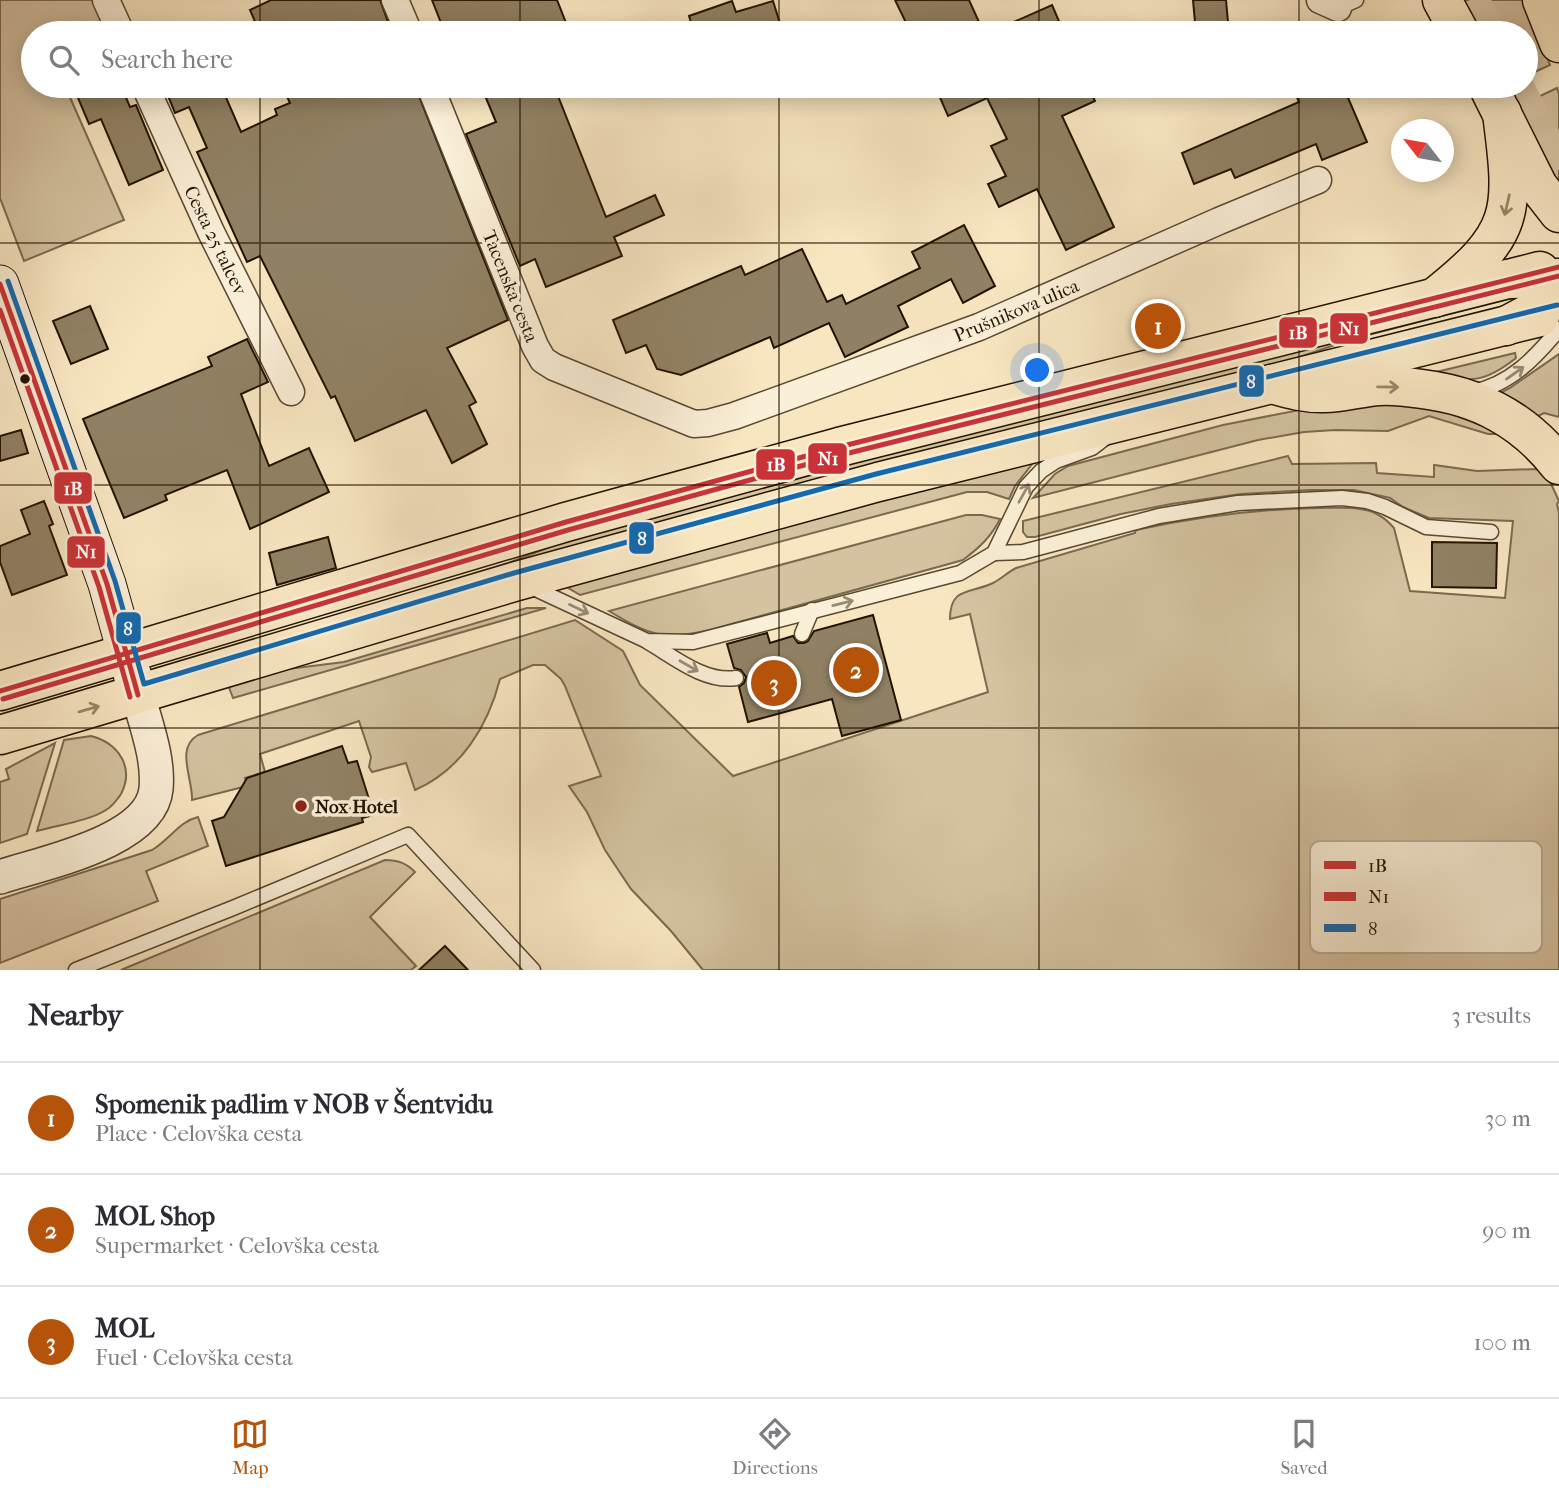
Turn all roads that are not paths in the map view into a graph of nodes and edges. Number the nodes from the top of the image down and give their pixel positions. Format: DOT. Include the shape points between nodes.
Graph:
graph roads {
  1 [pos="106,0"];
  2 [pos="395,0"];
  3 [pos="1442,0"];
  4 [pos="1542,0"];
  5 [pos="116,21"];
  6 [pos="404,21"];
  7 [pos="1453,21"];
  8 [pos="1559,43"];
  9 [pos="150,98"];
  10 [pos="435,98"];
  11 [pos="1493,98"];
  12 [pos="1494,98"];
  13 [pos="1318,180"];
  14 [pos="1559,213"];
  15 [pos="1559,267"];
  16 [pos="1559,278"];
  17 [pos="1508,279"];
  18 [pos="0,284"];
  19 [pos="1559,292"];
  20 [pos="1434,298"];
  21 [pos="1559,313"];
  22 [pos="1506,326"];
  23 [pos="1559,329"];
  24 [pos="1272,384"];
  25 [pos="291,392"];
  26 [pos="1457,395"];
  27 [pos="1126,420"];
  28 [pos="708,424"];
  29 [pos="1559,466"];
  30 [pos="1491,531"];
  31 [pos="995,553"];
  32 [pos="517,580"];
  33 [pos="811,610"];
  34 [pos="802,634"];
  35 [pos="647,641"];
  36 [pos="126,653"];
  37 [pos="736,678"];
  38 [pos="0,691"];
  39 [pos="138,695"];
  40 [pos="0,734"];
  41 [pos="0,877"];
  42 [pos="76,970"];
  43 [pos="533,970"];
  1 -- 5 [label="street"];
  2 -- 6 [label="street"];
  3 -- 7 [label="main road"];
  4 -- 8 [label="main road"];
  9 -- 25 [label="street, Cesta 25 talcev"];
  10 -- 28 [label="street, Tacenska cesta" via="543,360 684,421"];
  11 -- 20 [label="main road, one-way" via="1510,192 1501,228 1479,260"];
  12 -- 14 [label="main road" via="1538,186"];
  13 -- 28 [label="street, Prušnikova ulica" via="979,327"];
  15 -- 17 [label="main road"];
  16 -- 17 [label="main road"];
  17 -- 20 [label="main road"];
  18 -- 36 [label="main road" via="107,584"];
  19 -- 22 [label="main road"];
  20 -- 36 [label="main road" via="826,450"];
  21 -- 22 [label="main road"];
  22 -- 24 [label="main road"];
  26 -- 23 [label="lane, one-way" via="1502,382 1535,359"];
  24 -- 26 [label="main road, one-way" via="1300,392 1382,386"];
  24 -- 27 [label="main road"];
  26 -- 29 [label="main road" via="1520,425"];
  31 -- 27 [label="lane, one-way" via="1026,486 1056,461 1092,448"];
  27 -- 32 [label="main road"];
  30 -- 31 [label="lane" via="1426,527 1385,507 1342,498 1238,503 1159,516 1023,552"];
  33 -- 31 [label="lane, one-way" via="960,573"];
  32 -- 35 [label="lane, one-way"];
  32 -- 39 [label="main road"];
  33 -- 34 [label="lane"];
  33 -- 35 [label="lane" via="693,642"];
  35 -- 37 [label="lane, one-way" via="701,673"];
  36 -- 38 [label="main road"];
  36 -- 39 [label="main road"];
  40 -- 39 [label="main road, one-way"];
  39 -- 41 [label="street" via="156,761 153,804 124,832"];
  42 -- 43 [label="lane" via="408,835"];
}
